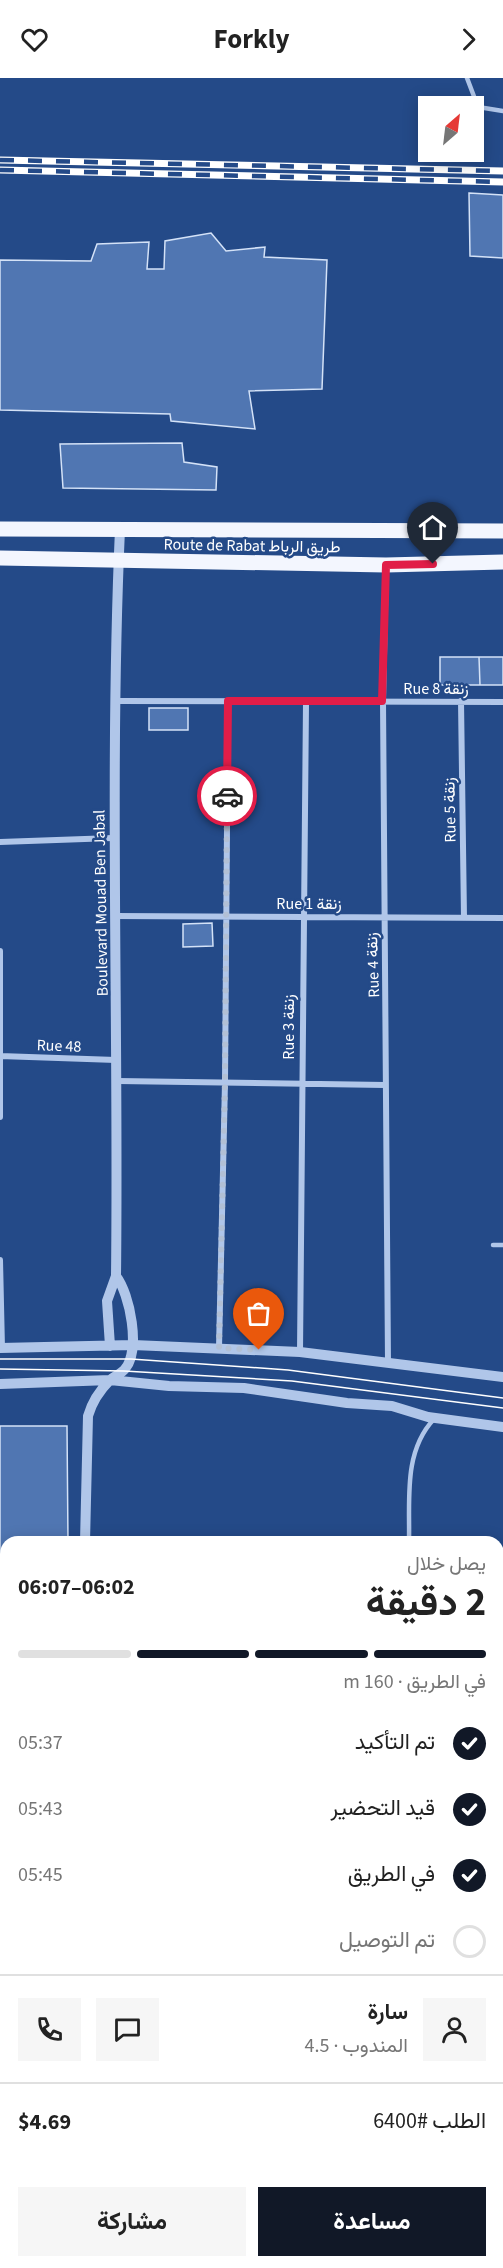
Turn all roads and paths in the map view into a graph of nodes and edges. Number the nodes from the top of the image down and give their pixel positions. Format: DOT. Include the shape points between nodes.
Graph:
graph roads {
  1 [pos="467,78"];
  2 [pos="503,111"];
  3 [pos="120,529"];
  4 [pos="0,530"];
  5 [pos="503,531"];
  6 [pos="0,558"];
  7 [pos="119,560"];
  8 [pos="503,562"];
  9 [pos="386,565"];
  10 [pos="117,700"];
  11 [pos="228,701"];
  12 [pos="382,701"];
  13 [pos="461,701"];
  14 [pos="503,702"];
  15 [pos="306,703"];
  16 [pos="113,838"];
  17 [pos="0,842"];
  18 [pos="115,916"];
  19 [pos="225,916"];
  20 [pos="304,917"];
  21 [pos="384,918"];
  22 [pos="464,918"];
  23 [pos="503,918"];
  24 [pos="0,951"];
  25 [pos="1,1056"];
  26 [pos="117,1060"];
  27 [pos="118,1082"];
  28 [pos="225,1082"];
  29 [pos="302,1084"];
  30 [pos="385,1085"];
  31 [pos="0,1117"];
  32 [pos="493,1245"];
  33 [pos="503,1245"];
  34 [pos="0,1260"];
  35 [pos="116,1276"];
  36 [pos="133,1345"];
  37 [pos="110,1346"];
  38 [pos="1,1348"];
  39 [pos="219,1348"];
  40 [pos="300,1353"];
  41 [pos="388,1363"];
  42 [pos="503,1377"];
  43 [pos="110,1380"];
  44 [pos="0,1384"];
  45 [pos="435,1418"];
  46 [pos="503,1427"];
  47 [pos="85,1536"];
  48 [pos="409,1536"];
  1 -- 2 [label="lane" via="478,107"];
  3 -- 4 [label="main road, Route de Rabat طريق الرباط"];
  3 -- 5 [label="main road, Route de Rabat طريق الرباط"];
  3 -- 7 [label="street, Boulevard Mouad Ben Jabal"];
  6 -- 7 [label="main road, Route de Rabat طريق الرباط"];
  7 -- 9 [label="main road, Route de Rabat طريق الرباط"];
  7 -- 10 [label="street, Boulevard Mouad Ben Jabal"];
  8 -- 9 [label="main road, Route de Rabat طريق الرباط"];
  9 -- 12 [label="street, Rue 4 زنقة"];
  10 -- 11 [label="street, Rue 8 زنقة"];
  10 -- 16 [label="street, Boulevard Mouad Ben Jabal"];
  11 -- 15 [label="street, Rue 8 زنقة"];
  11 -- 19 [label="street"];
  12 -- 13 [label="street, Rue 8 زنقة"];
  12 -- 15 [label="street, Rue 8 زنقة"];
  12 -- 21 [label="street, Rue 4 زنقة"];
  13 -- 14 [label="street, Rue 8 زنقة"];
  13 -- 22 [label="street, Rue 5 زنقة"];
  15 -- 20 [label="street, Rue 3 زنقة"];
  16 -- 17 [label="street"];
  16 -- 18 [label="street, Boulevard Mouad Ben Jabal"];
  18 -- 19 [label="street, Rue 1 زنقة"];
  18 -- 26 [label="street, Boulevard Mouad Ben Jabal"];
  19 -- 20 [label="street, Rue 1 زنقة"];
  19 -- 28 [label="street"];
  20 -- 21 [label="street, Rue 1 زنقة"];
  20 -- 29 [label="street, Rue 3 زنقة"];
  21 -- 22 [label="street, Rue 1 زنقة"];
  21 -- 30 [label="street, Rue 4 زنقة"];
  22 -- 23 [label="street, Rue 1 زنقة"];
  24 -- 25 [label="street"];
  25 -- 26 [label="street, Rue 48"];
  25 -- 31 [label="street"];
  26 -- 27 [label="street, Boulevard Mouad Ben Jabal"];
  27 -- 28 [label="street"];
  27 -- 35 [label="street, Boulevard Mouad Ben Jabal"];
  28 -- 29 [label="street"];
  28 -- 39 [label="street"];
  29 -- 30 [label="street"];
  29 -- 40 [label="street, Rue 3 زنقة"];
  30 -- 41 [label="street, Rue 4 زنقة"];
  32 -- 33 [label="lane"];
  34 -- 38 [label="street"];
  35 -- 36 [label="street, Boulevard Mouad Ben Jabal" via="126,1292"];
  35 -- 37 [label="street, Boulevard Mouad Ben Jabal" via="107,1301"];
  36 -- 37 [label="street"];
  36 -- 39 [label="street"];
  36 -- 43 [label="street" via="128,1365"];
  37 -- 38 [label="street"];
  39 -- 40 [label="street"];
  40 -- 41 [label="street"];
  41 -- 42 [label="street"];
  43 -- 44 [label="street"];
  43 -- 45 [label="street" via="244,1388 392,1406"];
  43 -- 47 [label="street" via="93,1402 86,1428"];
  45 -- 46 [label="street"];
  45 -- 48 [label="lane" via="417,1444 412,1465"];
}
